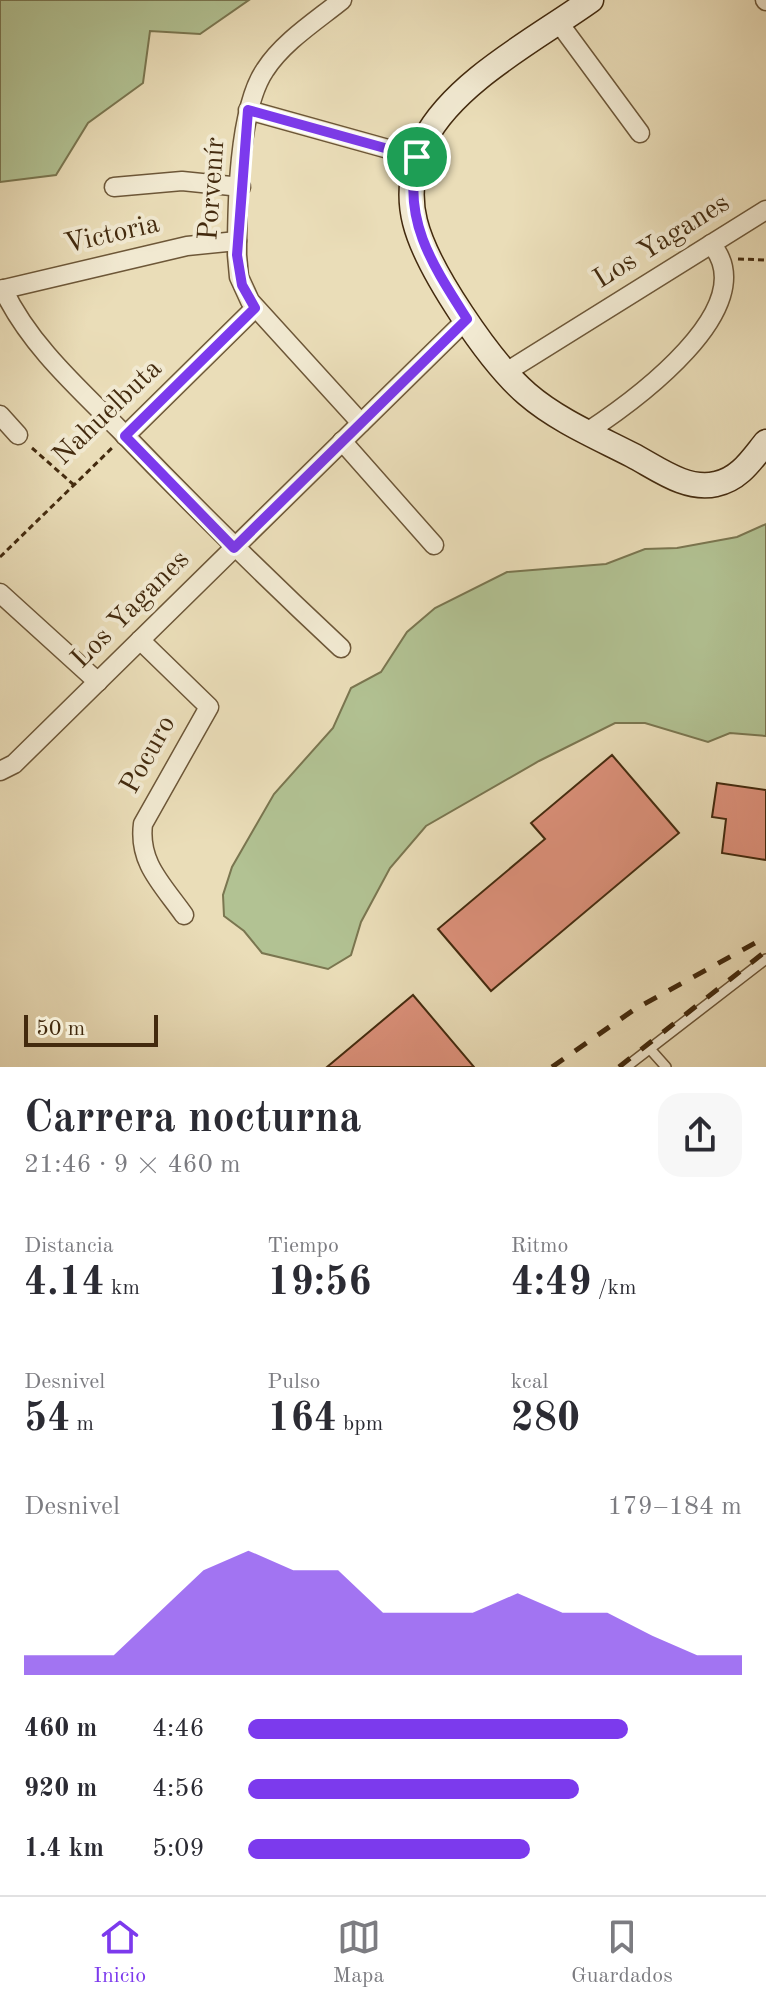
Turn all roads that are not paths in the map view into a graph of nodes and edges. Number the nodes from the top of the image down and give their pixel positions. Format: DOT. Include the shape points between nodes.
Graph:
graph roads {
  1 [pos="342,0"];
  2 [pos="591,0"];
  3 [pos="559,23"];
  4 [pos="248,110"];
  5 [pos="640,133"];
  6 [pos="417,157"];
  7 [pos="114,187"];
  8 [pos="241,187"];
  9 [pos="766,210"];
  10 [pos="237,241"];
  11 [pos="711,244"];
  12 [pos="1,289"];
  13 [pos="255,308"];
  14 [pos="467,319"];
  15 [pos="506,372"];
  16 [pos="0,415"];
  17 [pos="361,423"];
  18 [pos="587,432"];
  19 [pos="18,435"];
  20 [pos="125,436"];
  21 [pos="342,441"];
  22 [pos="766,442"];
  23 [pos="434,545"];
  24 [pos="234,548"];
  25 [pos="0,593"];
  26 [pos="140,640"];
  27 [pos="341,648"];
  28 [pos="98,682"];
  29 [pos="1,771"];
  30 [pos="184,915"];
  31 [pos="766,959"];
  32 [pos="650,1049"];
  33 [pos="626,1067"];
  34 [pos="666,1067"];
  1 -- 4 [label="street, Porvenír" via="277,55 257,84"];
  2 -- 3 [label="street"];
  3 -- 5 [label="street"];
  3 -- 6 [label="street" via="456,98 431,128"];
  4 -- 6 [label="street"];
  4 -- 8 [label="street, Porvenír"];
  6 -- 14 [label="street" via="412,187 415,223 432,263"];
  7 -- 8 [label="street" via="182,181"];
  8 -- 10 [label="street, Porvenír"];
  9 -- 11 [label="street, Los Yaganes"];
  10 -- 12 [label="street, Victoria" via="187,246"];
  10 -- 13 [label="street, Porvenír" via="239,277"];
  11 -- 15 [label="street, Los Yaganes"];
  11 -- 18 [label="street" via="730,259 735,275 733,294 711,338 669,378"];
  12 -- 20 [label="street" via="37,342"];
  13 -- 17 [label="street, Porvenír"];
  13 -- 20 [label="street, Nahuelbuta"];
  14 -- 15 [label="street"];
  14 -- 17 [label="street, Los Yaganes"];
  15 -- 18 [label="street" via="530,396"];
  16 -- 19 [label="street"];
  17 -- 21 [label="street, Los Yaganes"];
  18 -- 22 [label="street" via="695,485 736,476"];
  20 -- 24 [label="street"];
  21 -- 23 [label="street"];
  21 -- 24 [label="street, Los Yaganes"];
  24 -- 26 [label="street, Los Yaganes"];
  24 -- 27 [label="street"];
  25 -- 28 [label="street"];
  26 -- 28 [label="street, Los Yaganes"];
  26 -- 30 [label="street, Pocuro" via="209,707 143,824 144,858"];
  28 -- 29 [label="street, Los Yaganes"];
  31 -- 32 [label="lane"];
  32 -- 33 [label="lane"];
  32 -- 34 [label="lane"];
}
